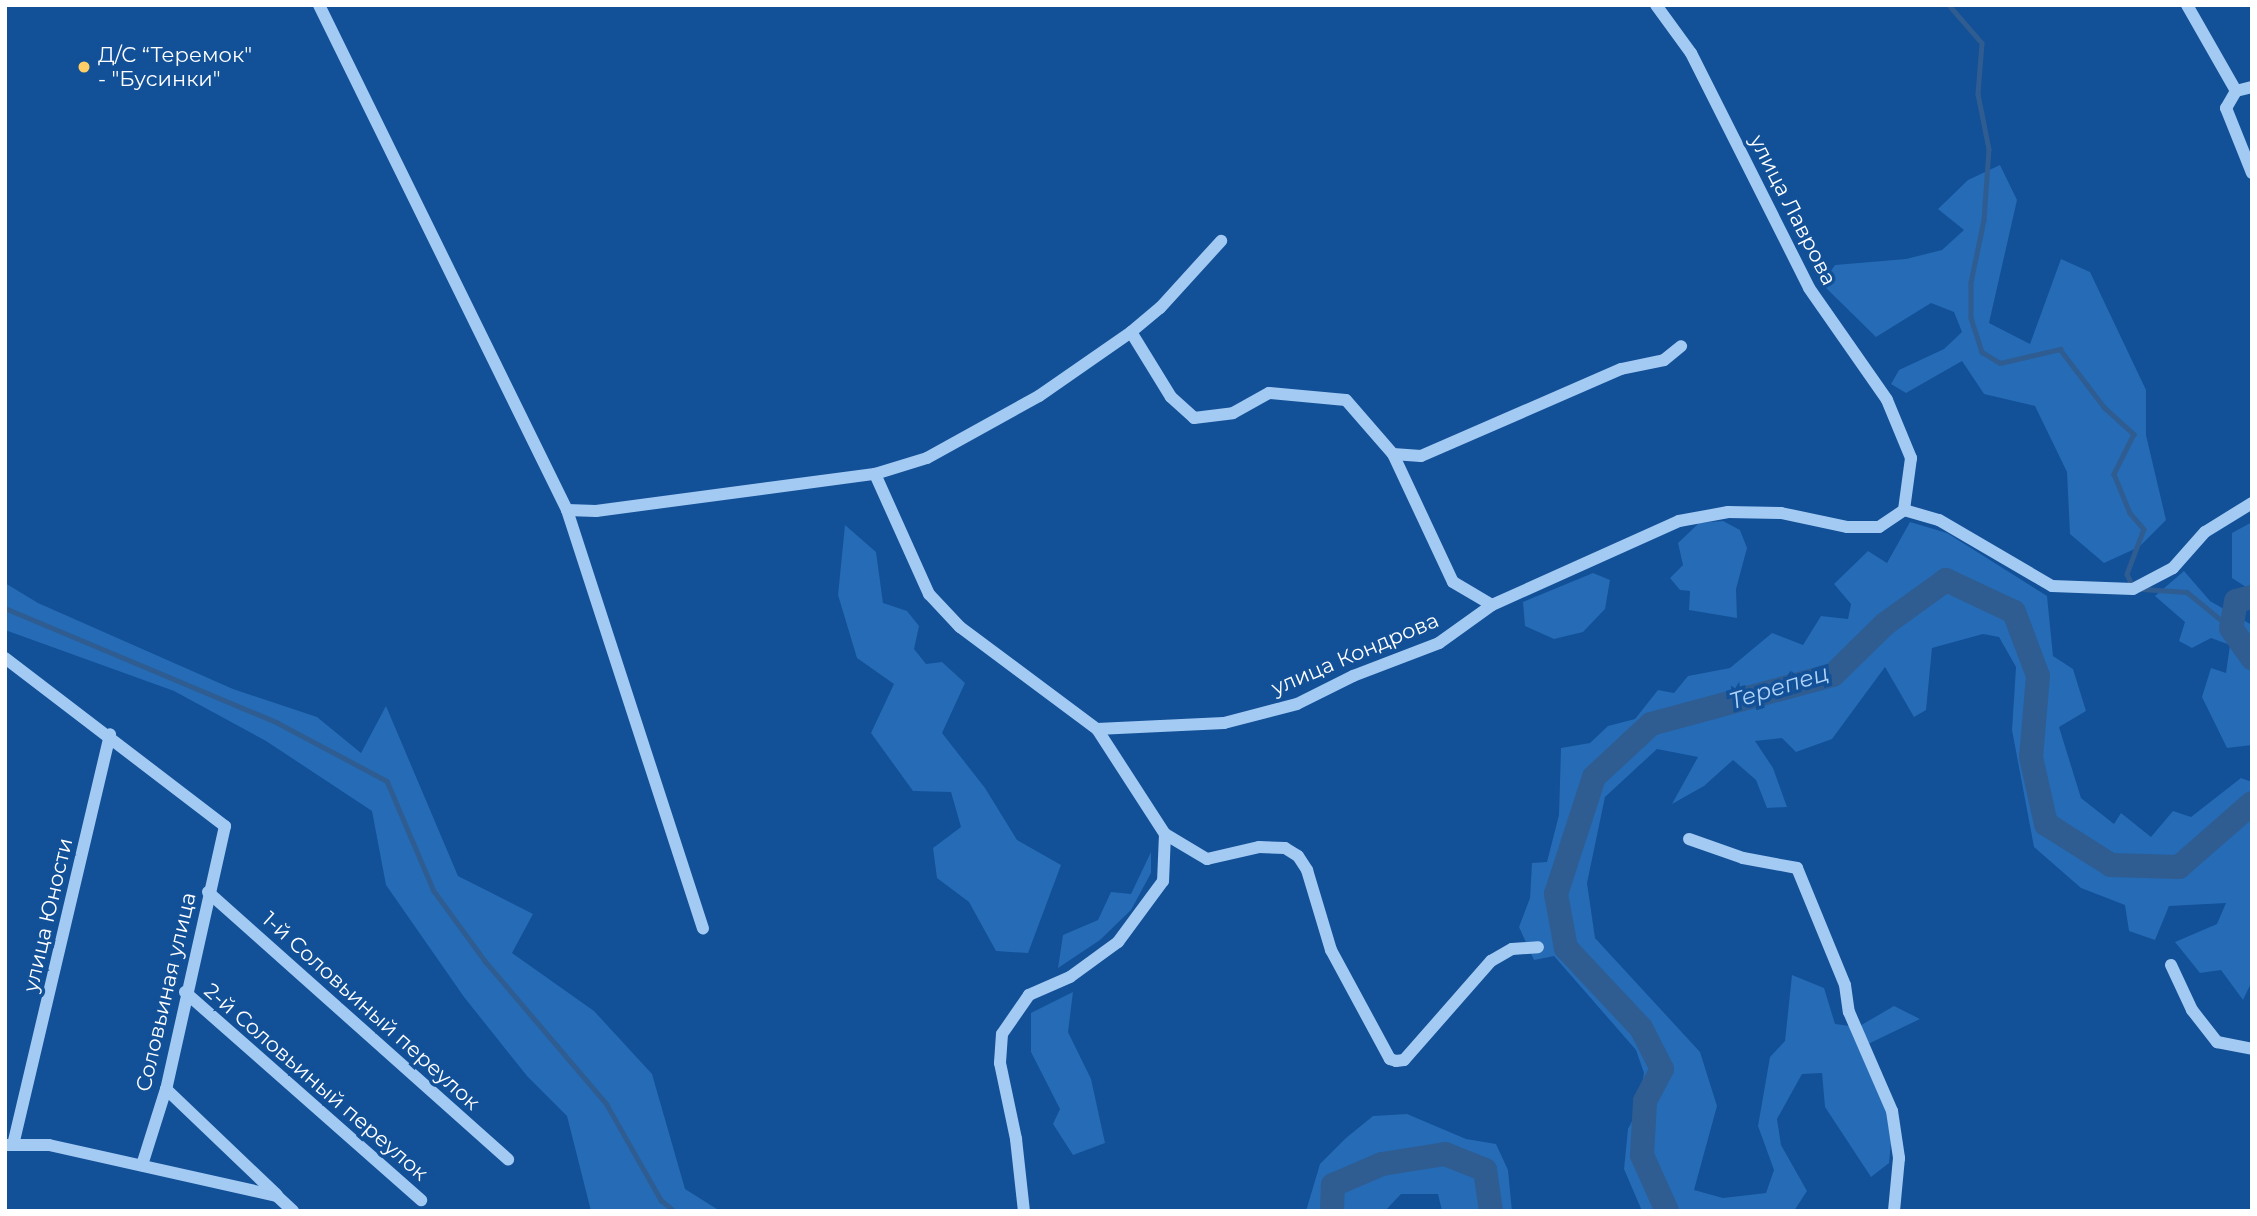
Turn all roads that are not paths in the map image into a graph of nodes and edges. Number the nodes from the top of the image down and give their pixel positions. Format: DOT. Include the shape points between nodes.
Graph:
graph roads {
  1 [pos="319,5"];
  2 [pos="1656,5"];
  3 [pos="2187,5"];
  4 [pos="2252,87"];
  5 [pos="2236,91"];
  6 [pos="2252,173"];
  7 [pos="1221,241"];
  8 [pos="1131,332"];
  9 [pos="1681,346"];
  10 [pos="1393,454"];
  11 [pos="874,474"];
  12 [pos="2252,503"];
  13 [pos="566,510"];
  14 [pos="1904,510"];
  15 [pos="1492,605"];
  16 [pos="5,658"];
  17 [pos="1097,729"];
  18 [pos="110,734"];
  19 [pos="1165,834"];
  20 [pos="1689,839"];
  21 [pos="208,892"];
  22 [pos="703,928"];
  23 [pos="1538,947"];
  24 [pos="2171,965"];
  25 [pos="185,992"];
  26 [pos="2252,1049"];
  27 [pos="166,1089"];
  28 [pos="9,1145"];
  29 [pos="508,1159"];
  30 [pos="142,1165"];
  31 [pos="277,1196"];
  32 [pos="421,1200"];
  33 [pos="293,1211"];
  34 [pos="1024,1211"];
  35 [pos="1895,1211"];
  1 -- 13 [label="street"];
  2 -- 14 [label="street, улица Лаврова" via="1691,53 1809,288 1887,400 1912,458"];
  3 -- 5 [label="street"];
  4 -- 5 [label="street"];
  5 -- 6 [label="street" via="2226,108"];
  7 -- 8 [label="street" via="1160,308"];
  8 -- 10 [label="street" via="1171,397 1194,418 1233,413 1269,393 1346,400"];
  8 -- 11 [label="street" via="1040,396 938,452"];
  9 -- 10 [label="street" via="1664,360 1621,369 1421,456"];
  10 -- 15 [label="street" via="1453,582"];
  11 -- 13 [label="street" via="596,511"];
  11 -- 17 [label="street" via="929,594 960,627"];
  12 -- 14 [label="street" via="2204,533 2174,568 2133,589 2052,586 1939,520"];
  13 -- 22 [label="street"];
  14 -- 15 [label="street, улица Кондрова" via="1879,527 1847,527 1781,513 1728,512 1679,521"];
  15 -- 17 [label="street, улица Кондрова" via="1439,643 1353,676 1297,704 1224,723 1151,730"];
  16 -- 18 [label="street"];
  17 -- 19 [label="street"];
  18 -- 21 [label="street, Соловьиная улица" via="225,826"];
  18 -- 28 [label="street, улица Юности"];
  19 -- 23 [label="street" via="1207,859 1259,847 1285,849 1298,856 1307,870 1331,950 1390,1059 1396,1061 1404,1060 1490,961 1513,949"];
  19 -- 34 [label="street" via="1163,881 1118,942 1070,977 1029,995 1002,1034 1000,1063"];
  20 -- 35 [label="street" via="1743,858 1797,868 1845,985 1849,1012 1892,1111 1899,1158"];
  21 -- 25 [label="street, Соловьиная улица"];
  21 -- 29 [label="street, 1-й Соловьиный переулок"];
  24 -- 26 [label="street" via="2192,1010 2217,1042"];
  25 -- 27 [label="street, Соловьиная улица"];
  25 -- 32 [label="street, 2-й Соловьиный переулок"];
  27 -- 30 [label="street, Соловьиная улица"];
  27 -- 31 [label="street"];
  28 -- 30 [label="street" via="49,1145"];
  30 -- 31 [label="street"];
  31 -- 33 [label="street"];
}
